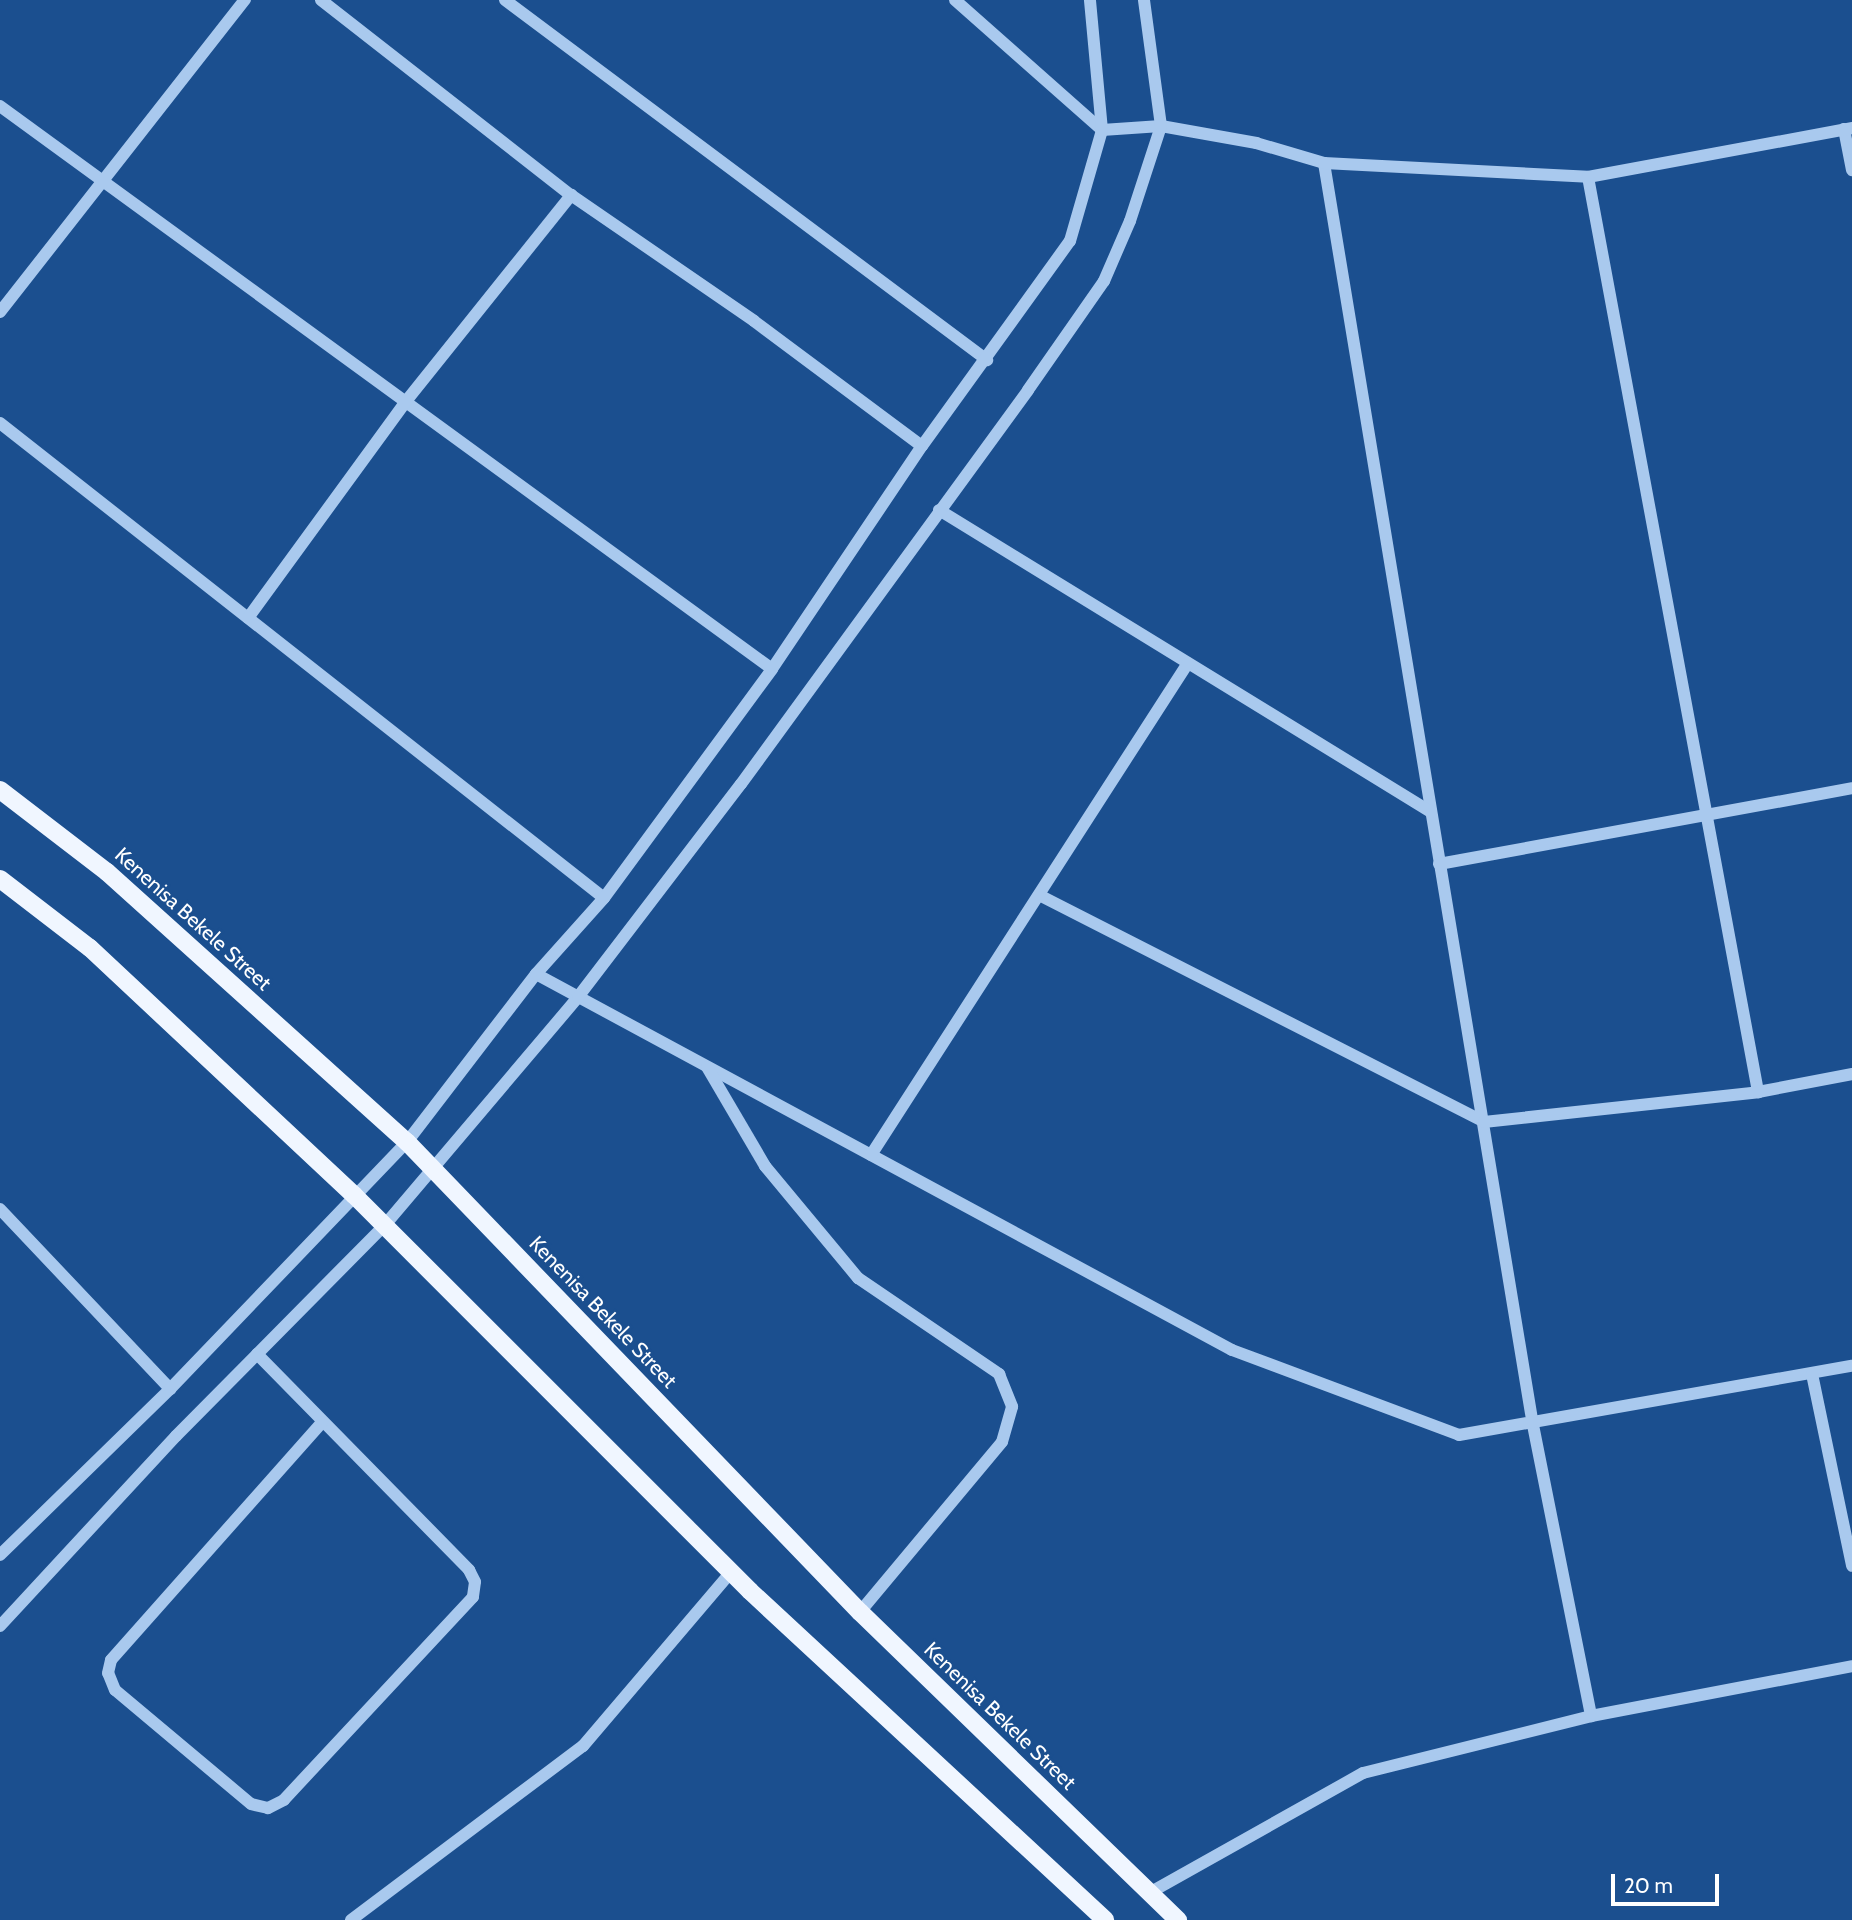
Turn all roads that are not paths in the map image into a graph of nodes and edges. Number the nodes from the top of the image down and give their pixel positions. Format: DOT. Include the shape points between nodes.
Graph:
graph roads {
  1 [pos="243,0"];
  2 [pos="321,0"];
  3 [pos="505,0"];
  4 [pos="956,0"];
  5 [pos="1090,0"];
  6 [pos="1144,0"];
  7 [pos="0,106"];
  8 [pos="1161,126"];
  9 [pos="1848,129"];
  10 [pos="1102,130"];
  11 [pos="1324,163"];
  12 [pos="1852,170"];
  13 [pos="1588,177"];
  14 [pos="100,180"];
  15 [pos="571,195"];
  16 [pos="0,313"];
  17 [pos="987,360"];
  18 [pos="407,400"];
  19 [pos="0,423"];
  20 [pos="922,446"];
  21 [pos="939,510"];
  22 [pos="248,618"];
  23 [pos="1188,663"];
  24 [pos="772,669"];
  25 [pos="1852,789"];
  26 [pos="0,790"];
  27 [pos="1431,812"];
  28 [pos="1709,815"];
  29 [pos="1439,864"];
  30 [pos="0,879"];
  31 [pos="1039,895"];
  32 [pos="604,898"];
  33 [pos="536,974"];
  34 [pos="578,997"];
  35 [pos="707,1067"];
  36 [pos="1852,1074"];
  37 [pos="1758,1092"];
  38 [pos="1485,1122"];
  39 [pos="407,1142"];
  40 [pos="870,1155"];
  41 [pos="433,1169"];
  42 [pos="354,1195"];
  43 [pos="0,1209"];
  44 [pos="384,1226"];
  45 [pos="257,1354"];
  46 [pos="1852,1366"];
  47 [pos="1812,1374"];
  48 [pos="170,1389"];
  49 [pos="322,1422"];
  50 [pos="1533,1425"];
  51 [pos="0,1536"];
  52 [pos="5,1551"];
  53 [pos="1852,1566"];
  54 [pos="731,1572"];
  55 [pos="860,1612"];
  56 [pos="0,1626"];
  57 [pos="1852,1666"];
  58 [pos="1591,1716"];
  59 [pos="1150,1892"];
  60 [pos="351,1920"];
  61 [pos="1105,1920"];
  62 [pos="1178,1920"];
  1 -- 14 [label="street"];
  2 -- 15 [label="street"];
  3 -- 17 [label="street"];
  4 -- 10 [label="street"];
  5 -- 10 [label="street"];
  6 -- 8 [label="street"];
  7 -- 14 [label="street"];
  8 -- 10 [label="street"];
  8 -- 11 [label="street" via="1256,143"];
  8 -- 21 [label="street" via="1130,221 1104,281"];
  9 -- 12 [label="street"];
  9 -- 13 [label="street"];
  10 -- 17 [label="street" via="1070,241"];
  11 -- 13 [label="street"];
  11 -- 27 [label="street"];
  13 -- 28 [label="street"];
  14 -- 16 [label="street"];
  14 -- 18 [label="street"];
  15 -- 18 [label="street"];
  15 -- 20 [label="street" via="754,321"];
  17 -- 20 [label="street"];
  18 -- 22 [label="street"];
  18 -- 24 [label="street"];
  19 -- 22 [label="street"];
  20 -- 24 [label="street"];
  21 -- 23 [label="street"];
  21 -- 34 [label="street"];
  22 -- 32 [label="street"];
  23 -- 27 [label="street"];
  23 -- 31 [label="street"];
  24 -- 32 [label="street"];
  25 -- 28 [label="street"];
  26 -- 39 [label="main road, Kenenisa Bekele Street" via="107,872"];
  27 -- 29 [label="street"];
  28 -- 29 [label="street"];
  28 -- 37 [label="street"];
  29 -- 38 [label="street"];
  30 -- 42 [label="main road" via="90,948"];
  31 -- 38 [label="street"];
  31 -- 40 [label="street"];
  32 -- 33 [label="street"];
  33 -- 34 [label="street"];
  33 -- 39 [label="street"];
  34 -- 35 [label="street"];
  34 -- 41 [label="street"];
  35 -- 40 [label="street"];
  35 -- 55 [label="street" via="765,1166 858,1278 999,1374 1012,1407 1002,1442"];
  36 -- 37 [label="street"];
  37 -- 38 [label="street"];
  38 -- 50 [label="street"];
  39 -- 41 [label="main road, Kenenisa Bekele Street"];
  39 -- 42 [label="street"];
  40 -- 50 [label="street" via="1232,1350 1459,1435"];
  41 -- 44 [label="street"];
  41 -- 55 [label="main road, Kenenisa Bekele Street"];
  42 -- 44 [label="main road"];
  42 -- 48 [label="street"];
  43 -- 48 [label="street"];
  44 -- 45 [label="street"];
  44 -- 54 [label="main road"];
  45 -- 49 [label="street"];
  45 -- 56 [label="street"];
  46 -- 47 [label="street"];
  47 -- 50 [label="street"];
  47 -- 53 [label="street"];
  48 -- 52 [label="street"];
  49 -- 49 [label="street" via="475,1582 473,1597 284,1800 268,1808 250,1804 115,1690 108,1673 111,1660"];
  50 -- 58 [label="street"];
  51 -- 52 [label="street"];
  54 -- 60 [label="street" via="583,1746"];
  54 -- 61 [label="main road"];
  55 -- 59 [label="main road, Kenenisa Bekele Street"];
  57 -- 58 [label="street"];
  58 -- 59 [label="street" via="1363,1773"];
  59 -- 62 [label="main road, Kenenisa Bekele Street"];
}
